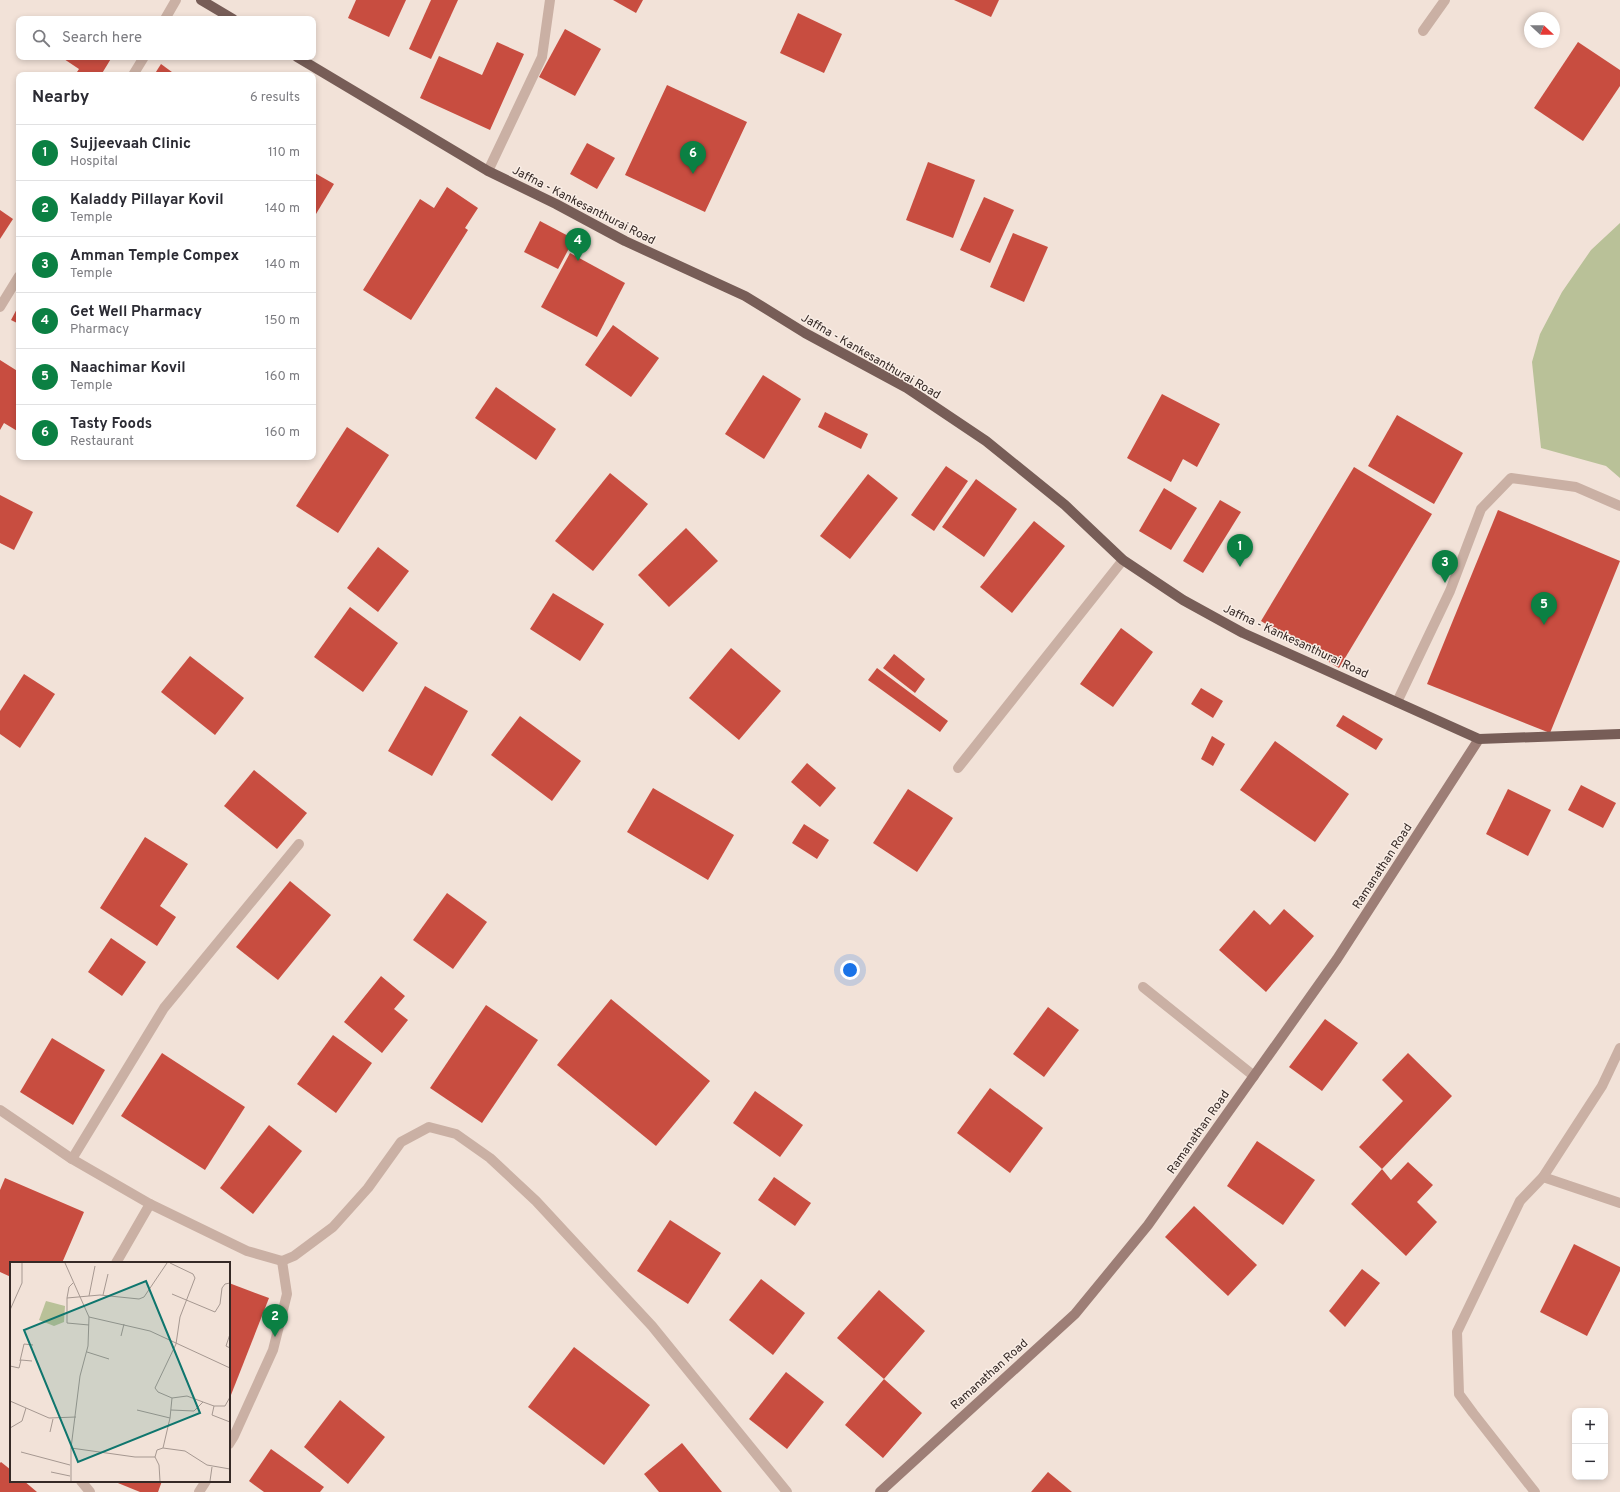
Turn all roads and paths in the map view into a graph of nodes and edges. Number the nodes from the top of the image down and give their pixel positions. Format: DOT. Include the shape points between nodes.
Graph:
graph roads {
  1 [pos="176,0"];
  2 [pos="202,0"];
  3 [pos="550,0"];
  4 [pos="1445,0"];
  5 [pos="167,16"];
  6 [pos="228,16"];
  7 [pos="1423,31"];
  8 [pos="142,60"];
  9 [pos="302,60"];
  10 [pos="135,72"];
  11 [pos="488,171"];
  12 [pos="16,281"];
  13 [pos="0,307"];
  14 [pos="1620,506"];
  15 [pos="1123,560"];
  16 [pos="1396,702"];
  17 [pos="1620,734"];
  18 [pos="1479,739"];
  19 [pos="958,768"];
  20 [pos="300,844"];
  21 [pos="1143,988"];
  22 [pos="1620,1048"];
  23 [pos="1254,1076"];
  24 [pos="0,1110"];
  25 [pos="72,1158"];
  26 [pos="1543,1178"];
  27 [pos="1620,1203"];
  28 [pos="150,1204"];
  29 [pos="282,1261"];
  30 [pos="117,1262"];
  31 [pos="230,1442"];
  32 [pos="83,1482"];
  33 [pos="205,1482"];
  34 [pos="90,1492"];
  35 [pos="199,1492"];
  36 [pos="787,1492"];
  37 [pos="880,1492"];
  38 [pos="1535,1492"];
  1 -- 5 [label="street"];
  2 -- 6 [label="main road"];
  3 -- 11 [label="street" via="542,57"];
  4 -- 7 [label="street"];
  8 -- 10 [label="street"];
  9 -- 11 [label="main road, Jaffna - Kankesanthurai Road"];
  11 -- 15 [label="main road, Jaffna - Kankesanthurai Road" via="625,241 745,296 805,334 907,388 986,441 1065,505"];
  12 -- 13 [label="street"];
  14 -- 16 [label="street" via="1576,487 1511,478 1481,509 1450,591"];
  15 -- 16 [label="main road, Jaffna - Kankesanthurai Road" via="1183,600 1243,633"];
  15 -- 19 [label="street"];
  16 -- 18 [label="main road, Jaffna - Kankesanthurai Road"];
  17 -- 18 [label="main road, Jaffna - Kankesanthurai Road"];
  18 -- 23 [label="main road, Ramanathan Road" via="1337,959"];
  20 -- 25 [label="street" via="164,1008"];
  21 -- 23 [label="street"];
  22 -- 26 [label="street" via="1602,1086"];
  23 -- 37 [label="main road, Ramanathan Road" via="1148,1225 1075,1314"];
  24 -- 25 [label="street"];
  25 -- 28 [label="street"];
  26 -- 27 [label="street"];
  26 -- 38 [label="street" via="1520,1201 1457,1332 1459,1394"];
  28 -- 29 [label="street" via="247,1251"];
  28 -- 30 [label="street"];
  29 -- 31 [label="street" via="287,1294 273,1350"];
  29 -- 36 [label="street" via="294,1256 333,1227 368,1188 401,1142 429,1127 456,1134 490,1158 536,1201 652,1326"];
  32 -- 34 [label="street"];
  33 -- 35 [label="street"];
}
